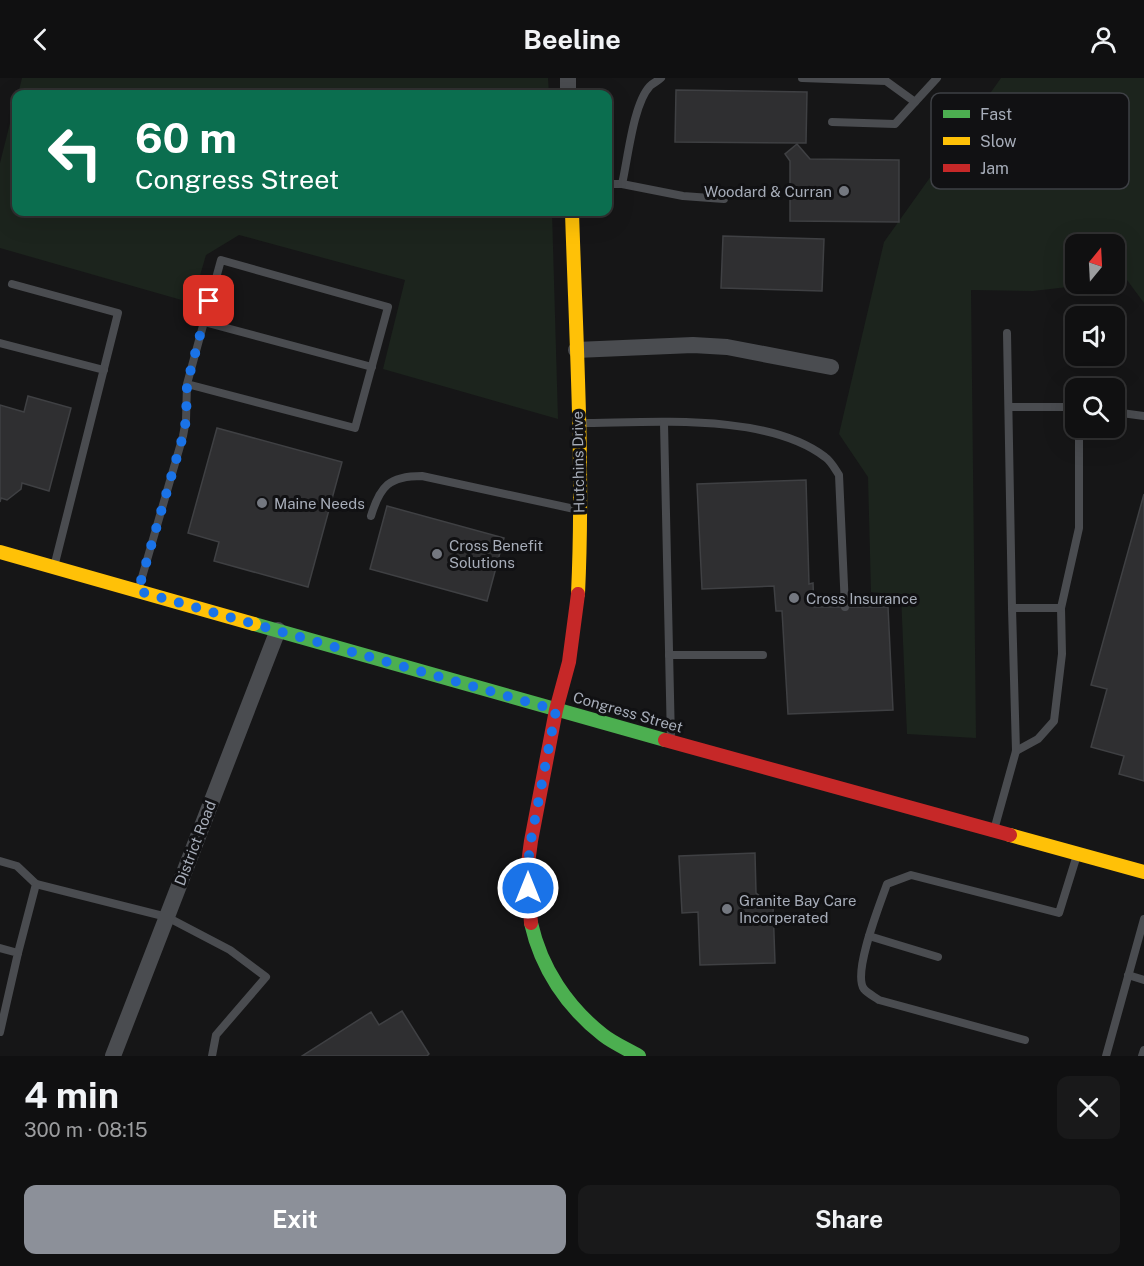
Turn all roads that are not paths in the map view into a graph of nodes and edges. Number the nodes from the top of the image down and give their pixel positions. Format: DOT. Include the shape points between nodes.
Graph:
graph roads {
  1 [pos="661,78"];
  2 [pos="801,78"];
  3 [pos="937,78"];
  4 [pos="915,102"];
  5 [pos="832,122"];
  6 [pos="612,184"];
  7 [pos="622,184"];
  8 [pos="724,199"];
  9 [pos="572,216"];
  10 [pos="12,284"];
  11 [pos="204,322"];
  12 [pos="1007,333"];
  13 [pos="0,343"];
  14 [pos="576,350"];
  15 [pos="372,367"];
  16 [pos="831,367"];
  17 [pos="104,370"];
  18 [pos="187,384"];
  19 [pos="1010,407"];
  20 [pos="1065,407"];
  21 [pos="1125,413"];
  22 [pos="1144,416"];
  23 [pos="578,423"];
  24 [pos="664,423"];
  25 [pos="1079,438"];
  26 [pos="579,510"];
  27 [pos="371,516"];
  28 [pos="0,552"];
  29 [pos="54,567"];
  30 [pos="138,591"];
  31 [pos="845,607"];
  32 [pos="1012,608"];
  33 [pos="1061,608"];
  34 [pos="278,630"];
  35 [pos="669,655"];
  36 [pos="763,655"];
  37 [pos="556,710"];
  38 [pos="671,741"];
  39 [pos="1016,751"];
  40 [pos="994,831"];
  41 [pos="1078,854"];
  42 [pos="0,861"];
  43 [pos="1144,872"];
  44 [pos="36,884"];
  45 [pos="166,917"];
  46 [pos="1144,919"];
  47 [pos="869,936"];
  48 [pos="0,948"];
  49 [pos="18,953"];
  50 [pos="938,957"];
  51 [pos="1128,975"];
  52 [pos="1144,980"];
  53 [pos="0,1032"];
  54 [pos="1025,1040"];
  55 [pos="1144,1050"];
  56 [pos="113,1056"];
  57 [pos="212,1056"];
  58 [pos="639,1056"];
  59 [pos="1106,1056"];
  60 [pos="1142,1056"];
  1 -- 7 [label="lane" via="642,98"];
  2 -- 4 [label="lane" via="886,81"];
  3 -- 4 [label="lane"];
  4 -- 5 [label="lane" via="895,124"];
  6 -- 7 [label="lane"];
  7 -- 8 [label="lane"];
  9 -- 14 [label="main road, Hutchins Drive"];
  10 -- 17 [label="lane" via="118,313"];
  11 -- 15 [label="lane"];
  11 -- 15 [label="lane" via="221,260 388,307"];
  11 -- 18 [label="lane"];
  12 -- 19 [label="lane"];
  13 -- 17 [label="lane"];
  14 -- 16 [label="street" via="728,347"];
  14 -- 23 [label="main road, Hutchins Drive"];
  15 -- 18 [label="lane" via="356,428"];
  17 -- 29 [label="lane"];
  18 -- 30 [label="lane" via="183,436"];
  19 -- 20 [label="lane"];
  19 -- 32 [label="lane"];
  21 -- 22 [label="lane"];
  23 -- 24 [label="lane"];
  23 -- 26 [label="main road, Hutchins Drive"];
  24 -- 31 [label="lane" via="744,427 802,443 827,458 839,475"];
  24 -- 35 [label="lane"];
  25 -- 33 [label="lane" via="1079,528"];
  26 -- 27 [label="lane" via="422,476 405,476 387,484 377,495"];
  26 -- 37 [label="main road, Hutchins Drive" via="578,600 569,662"];
  28 -- 29 [label="main road, Congress Street"];
  29 -- 30 [label="main road, Congress Street"];
  30 -- 34 [label="main road, Congress Street"];
  32 -- 33 [label="lane"];
  32 -- 39 [label="lane"];
  33 -- 39 [label="lane" via="1062,654 1054,721 1038,739"];
  34 -- 37 [label="main road, Congress Street"];
  34 -- 45 [label="street, District Road"];
  35 -- 36 [label="lane"];
  35 -- 38 [label="lane"];
  37 -- 38 [label="main road, Congress Street"];
  37 -- 58 [label="main road, Hutchins Drive" via="527,871 536,944 560,991 576,1011 604,1036"];
  38 -- 40 [label="main road, Congress Street"];
  39 -- 40 [label="lane"];
  40 -- 41 [label="main road, Congress Street"];
  41 -- 43 [label="main road, Congress Street"];
  41 -- 47 [label="lane" via="1059,913 911,875 887,884"];
  42 -- 44 [label="lane" via="17,866"];
  44 -- 45 [label="lane"];
  44 -- 49 [label="lane"];
  45 -- 56 [label="street, District Road"];
  45 -- 57 [label="lane" via="230,950 266,977 216,1035"];
  46 -- 51 [label="lane"];
  47 -- 50 [label="lane"];
  47 -- 54 [label="lane" via="860,977 864,989 879,1000"];
  48 -- 49 [label="lane"];
  49 -- 53 [label="lane"];
  51 -- 52 [label="lane"];
  51 -- 59 [label="lane"];
  55 -- 60 [label="lane"];
}
